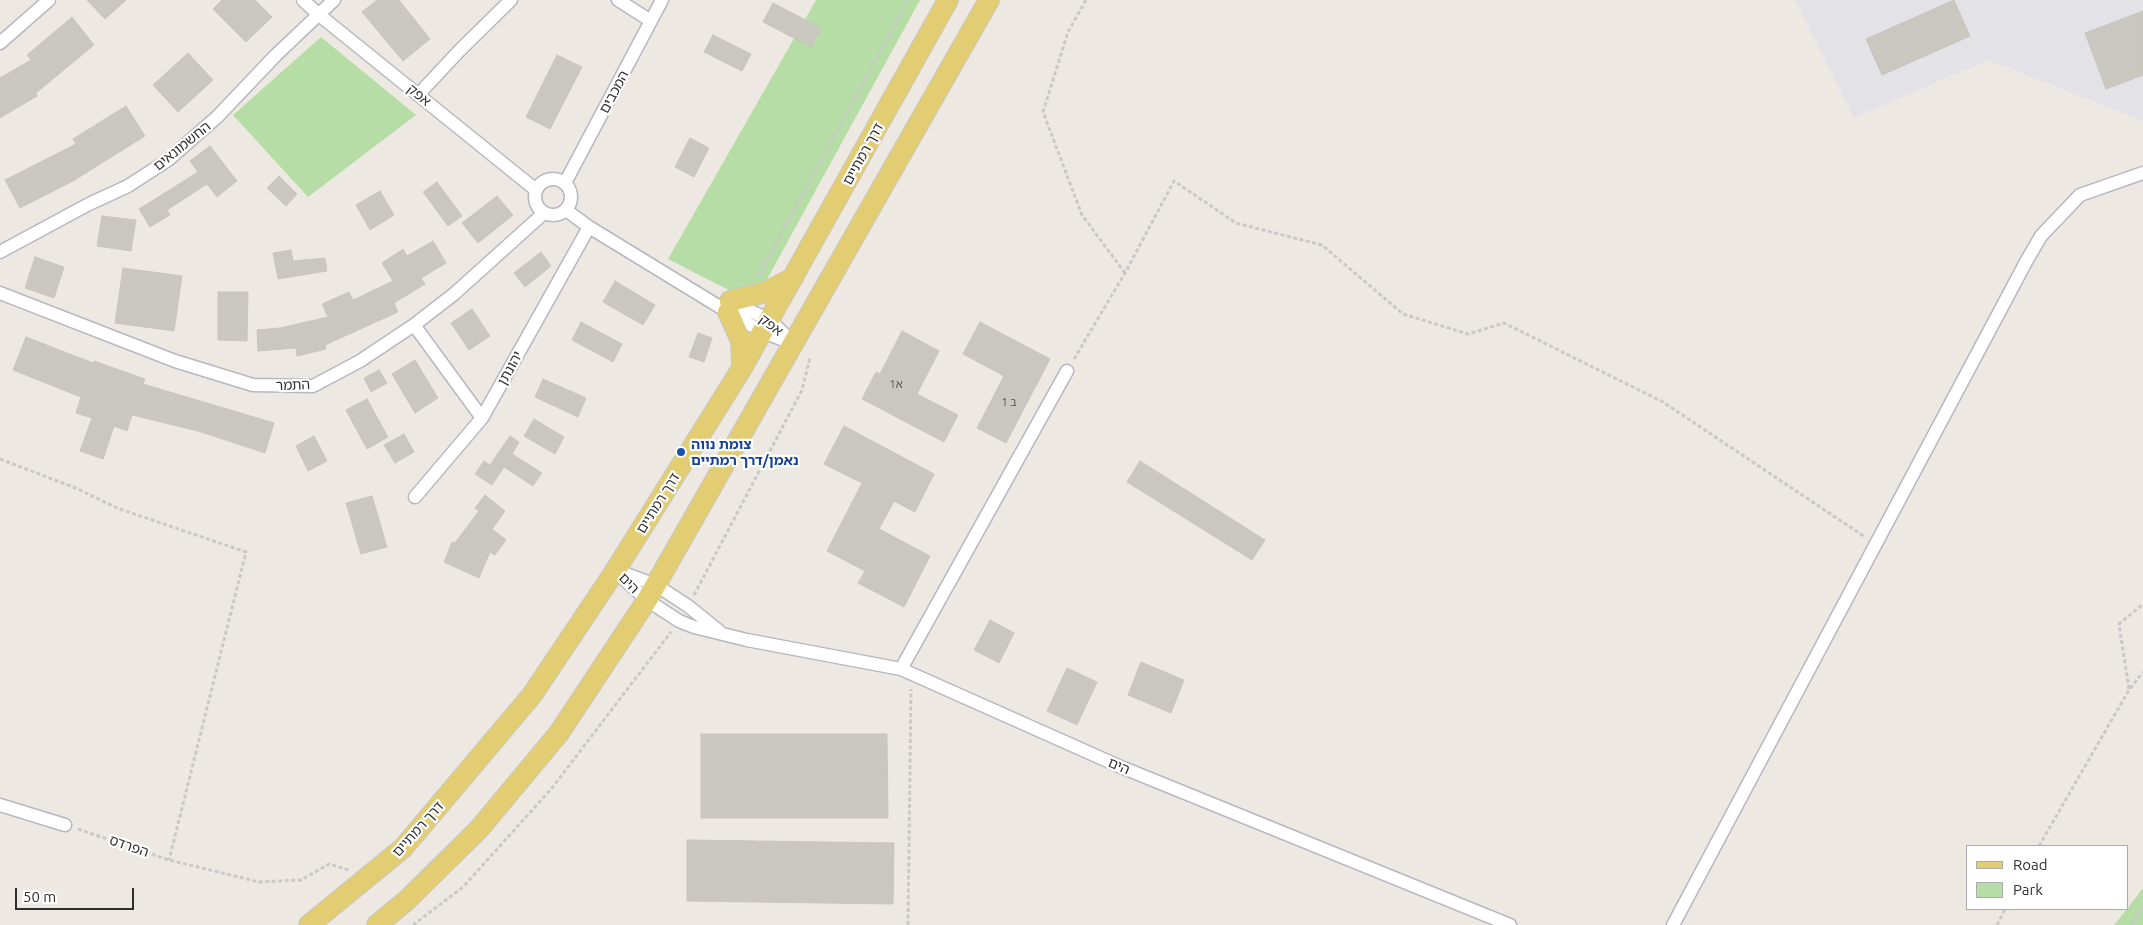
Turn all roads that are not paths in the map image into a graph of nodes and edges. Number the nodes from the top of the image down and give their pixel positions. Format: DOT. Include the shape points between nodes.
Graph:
graph roads {
  1 [pos="49,0"];
  2 [pos="303,0"];
  3 [pos="334,0"];
  4 [pos="511,0"];
  5 [pos="618,0"];
  6 [pos="662,0"];
  7 [pos="948,0"];
  8 [pos="989,0"];
  9 [pos="318,14"];
  10 [pos="652,21"];
  11 [pos="0,44"];
  12 [pos="418,95"];
  13 [pos="2143,173"];
  14 [pos="565,183"];
  15 [pos="536,190"];
  16 [pos="566,210"];
  17 [pos="544,213"];
  18 [pos="588,227"];
  19 [pos="0,252"];
  20 [pos="793,278"];
  21 [pos="0,293"];
  22 [pos="729,306"];
  23 [pos="414,325"];
  24 [pos="766,326"];
  25 [pos="794,344"];
  26 [pos="742,368"];
  27 [pos="1067,370"];
  28 [pos="482,418"];
  29 [pos="415,498"];
  30 [pos="616,571"];
  31 [pos="651,592"];
  32 [pos="720,632"];
  33 [pos="906,671"];
  34 [pos="0,805"];
  35 [pos="65,825"];
  36 [pos="309,925"];
  37 [pos="377,925"];
  38 [pos="1510,925"];
  39 [pos="1673,925"];
  1 -- 11 [label="street"];
  2 -- 9 [label="street, אפק"];
  3 -- 9 [label="street, החשמונאים"];
  4 -- 12 [label="street"];
  5 -- 10 [label="street"];
  6 -- 10 [label="street, המכבים"];
  7 -- 20 [label="main road, דרך רמתיים"];
  8 -- 25 [label="main road"];
  9 -- 12 [label="street, אפק"];
  9 -- 19 [label="street, החשמונאים" via="229,106 168,160 128,186"];
  10 -- 14 [label="street, המכבים"];
  12 -- 15 [label="street, אפק"];
  13 -- 39 [label="street" via="2080,195 2041,236"];
  14 -- 15 [label="street" via="549,179"];
  14 -- 16 [label="street" via="571,199"];
  15 -- 17 [label="street" via="537,206"];
  16 -- 17 [label="street" via="556,215"];
  16 -- 18 [label="street, אפק"];
  17 -- 23 [label="street, התמר" via="454,294"];
  18 -- 22 [label="street, אפק" via="702,295"];
  18 -- 28 [label="street, יהונתן"];
  20 -- 22 [label="main road"];
  20 -- 24 [label="main road, דרך רמתיים"];
  21 -- 23 [label="street, התמר" via="175,361 253,385 313,386 360,361"];
  22 -- 24 [label="street, אפק"];
  22 -- 26 [label="main road" via="742,341"];
  23 -- 28 [label="street"];
  24 -- 25 [label="street, אפק"];
  24 -- 26 [label="main road, דרך רמתיים"];
  25 -- 31 [label="main road"];
  26 -- 30 [label="main road, דרך רמתיים"];
  27 -- 33 [label="street"];
  28 -- 29 [label="street, יהונתן"];
  30 -- 31 [label="street, הים"];
  30 -- 31 [label="street, הים"];
  30 -- 36 [label="main road, דרך רמתיים" via="532,695 403,848"];
  31 -- 32 [label="street, הים" via="688,606"];
  31 -- 32 [label="street, הים" via="679,621"];
  31 -- 37 [label="main road" via="559,733 479,829"];
  32 -- 33 [label="street, הים"];
  33 -- 38 [label="street, הים" via="1121,767"];
  34 -- 35 [label="street"];
}
